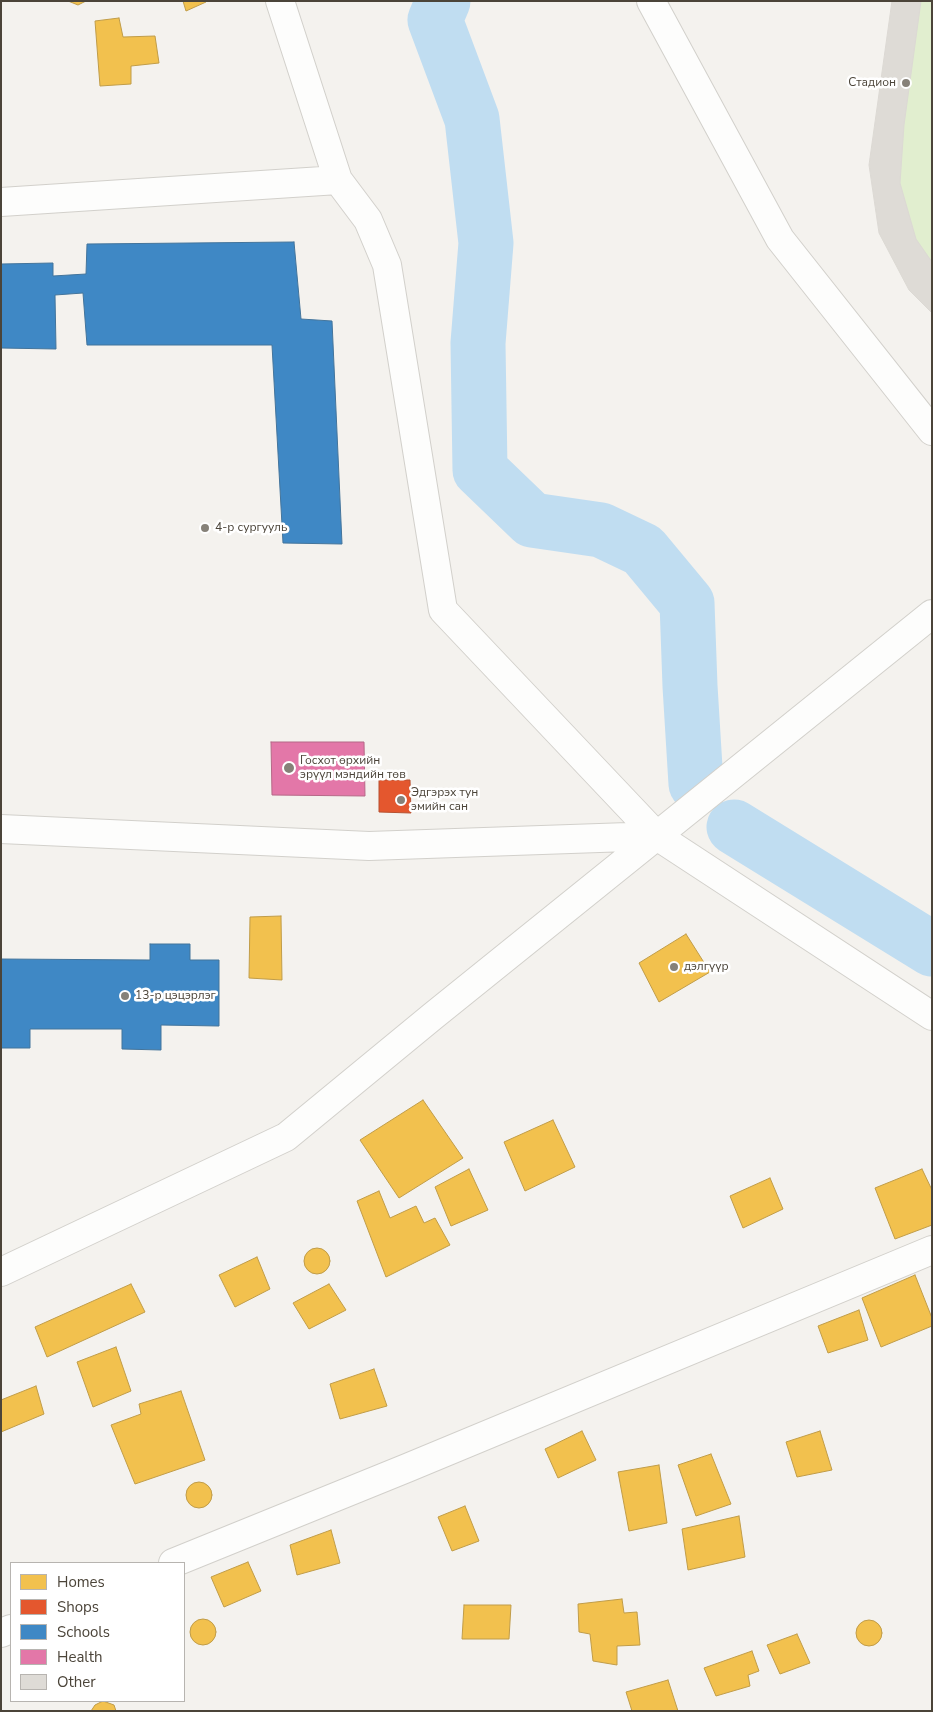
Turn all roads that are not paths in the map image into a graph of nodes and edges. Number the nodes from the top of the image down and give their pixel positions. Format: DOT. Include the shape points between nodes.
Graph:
graph roads {
  1 [pos="280,1"];
  2 [pos="651,1"];
  3 [pos="338,180"];
  4 [pos="1,202"];
  5 [pos="932,430"];
  6 [pos="932,614"];
  7 [pos="1,829"];
  8 [pos="657,836"];
  9 [pos="932,1016"];
  10 [pos="932,1250"];
  11 [pos="1,1272"];
  12 [pos="175,1562"];
  1 -- 3 [label="street"];
  2 -- 5 [label="street" via="780,239"];
  3 -- 4 [label="street"];
  3 -- 8 [label="street" via="368,220 386,265 443,610"];
  6 -- 8 [label="street"];
  7 -- 8 [label="street" via="369,846"];
  8 -- 9 [label="street"];
  8 -- 11 [label="street" via="286,1137"];
  10 -- 12 [label="street"];
}
